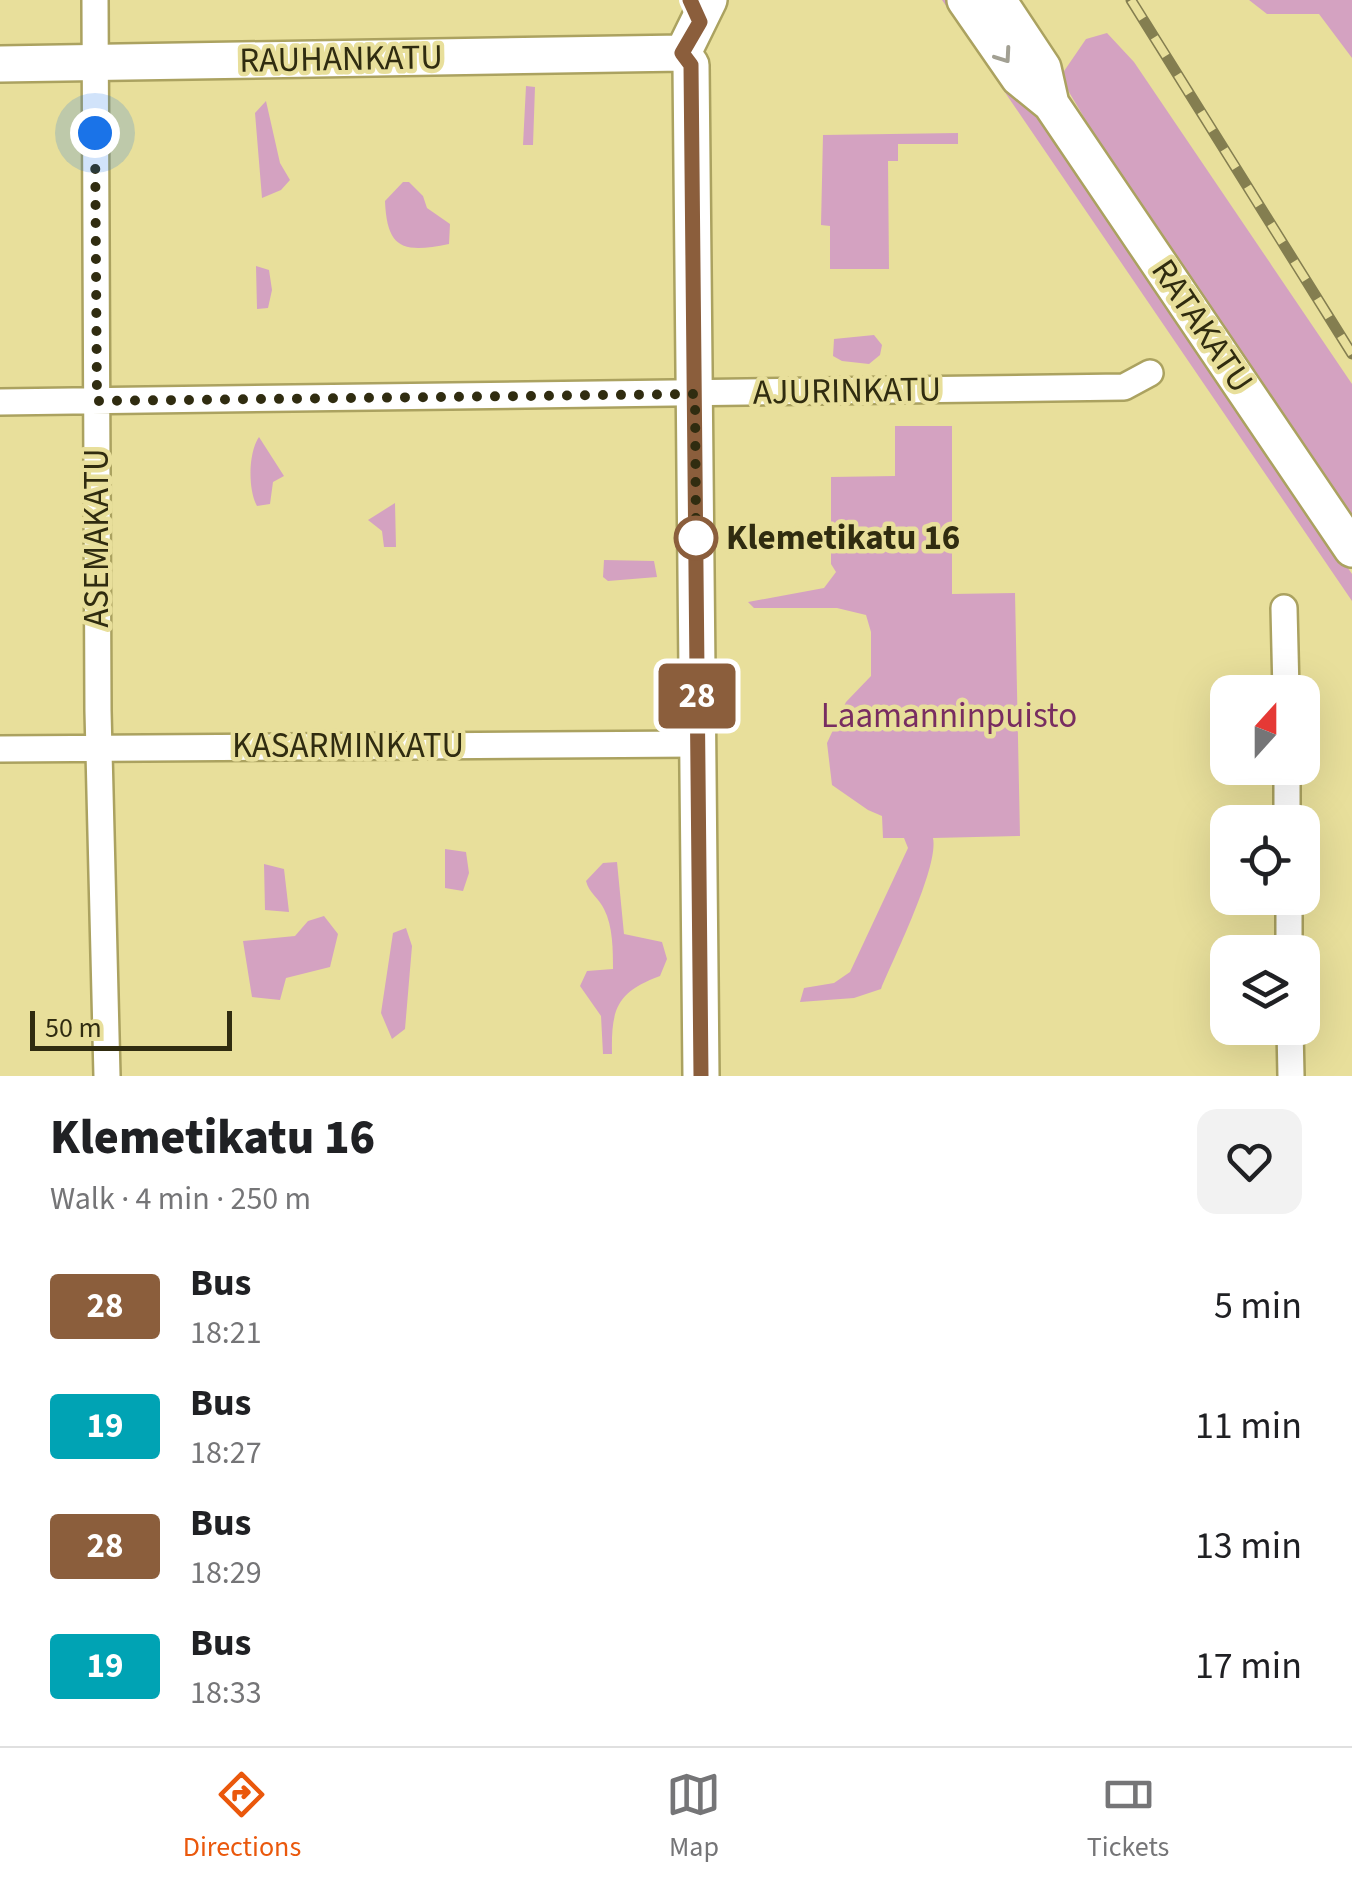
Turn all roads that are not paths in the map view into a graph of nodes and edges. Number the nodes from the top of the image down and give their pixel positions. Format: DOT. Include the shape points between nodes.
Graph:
graph roads {
  1 [pos="95,0"];
  2 [pos="965,0"];
  3 [pos="998,0"];
  4 [pos="695,19"];
  5 [pos="95,63"];
  6 [pos="0,64"];
  7 [pos="1051,104"];
  8 [pos="1150,373"];
  9 [pos="695,394"];
  10 [pos="97,401"];
  11 [pos="0,402"];
  12 [pos="1352,549"];
  13 [pos="1284,608"];
  14 [pos="1286,675"];
  15 [pos="696,744"];
  16 [pos="98,747"];
  17 [pos="0,749"];
  18 [pos="1290,1045"];
  19 [pos="107,1076"];
  20 [pos="701,1076"];
  21 [pos="1291,1076"];
  1 -- 5 [label="street, ASEMAKATU"];
  2 -- 7 [label="street, RATAKATU, one-way" via="1019,78"];
  3 -- 7 [label="street, RATAKATU" via="1042,68"];
  4 -- 5 [label="street, RAUHANKATU"];
  4 -- 9 [label="street"];
  5 -- 6 [label="street, RAUHANKATU"];
  5 -- 10 [label="street, ASEMAKATU"];
  7 -- 12 [label="street, RATAKATU"];
  8 -- 9 [label="street, AJURINKATU" via="1124,387"];
  9 -- 10 [label="street, AJURINKATU"];
  9 -- 15 [label="street"];
  10 -- 11 [label="street, AJURINKATU"];
  10 -- 16 [label="street, ASEMAKATU"];
  13 -- 14 [label="street"];
  15 -- 16 [label="street, KASARMINKATU"];
  15 -- 20 [label="street"];
  16 -- 17 [label="street, KASARMINKATU"];
  16 -- 19 [label="street, ASEMAKATU"];
  18 -- 21 [label="street"];
}
